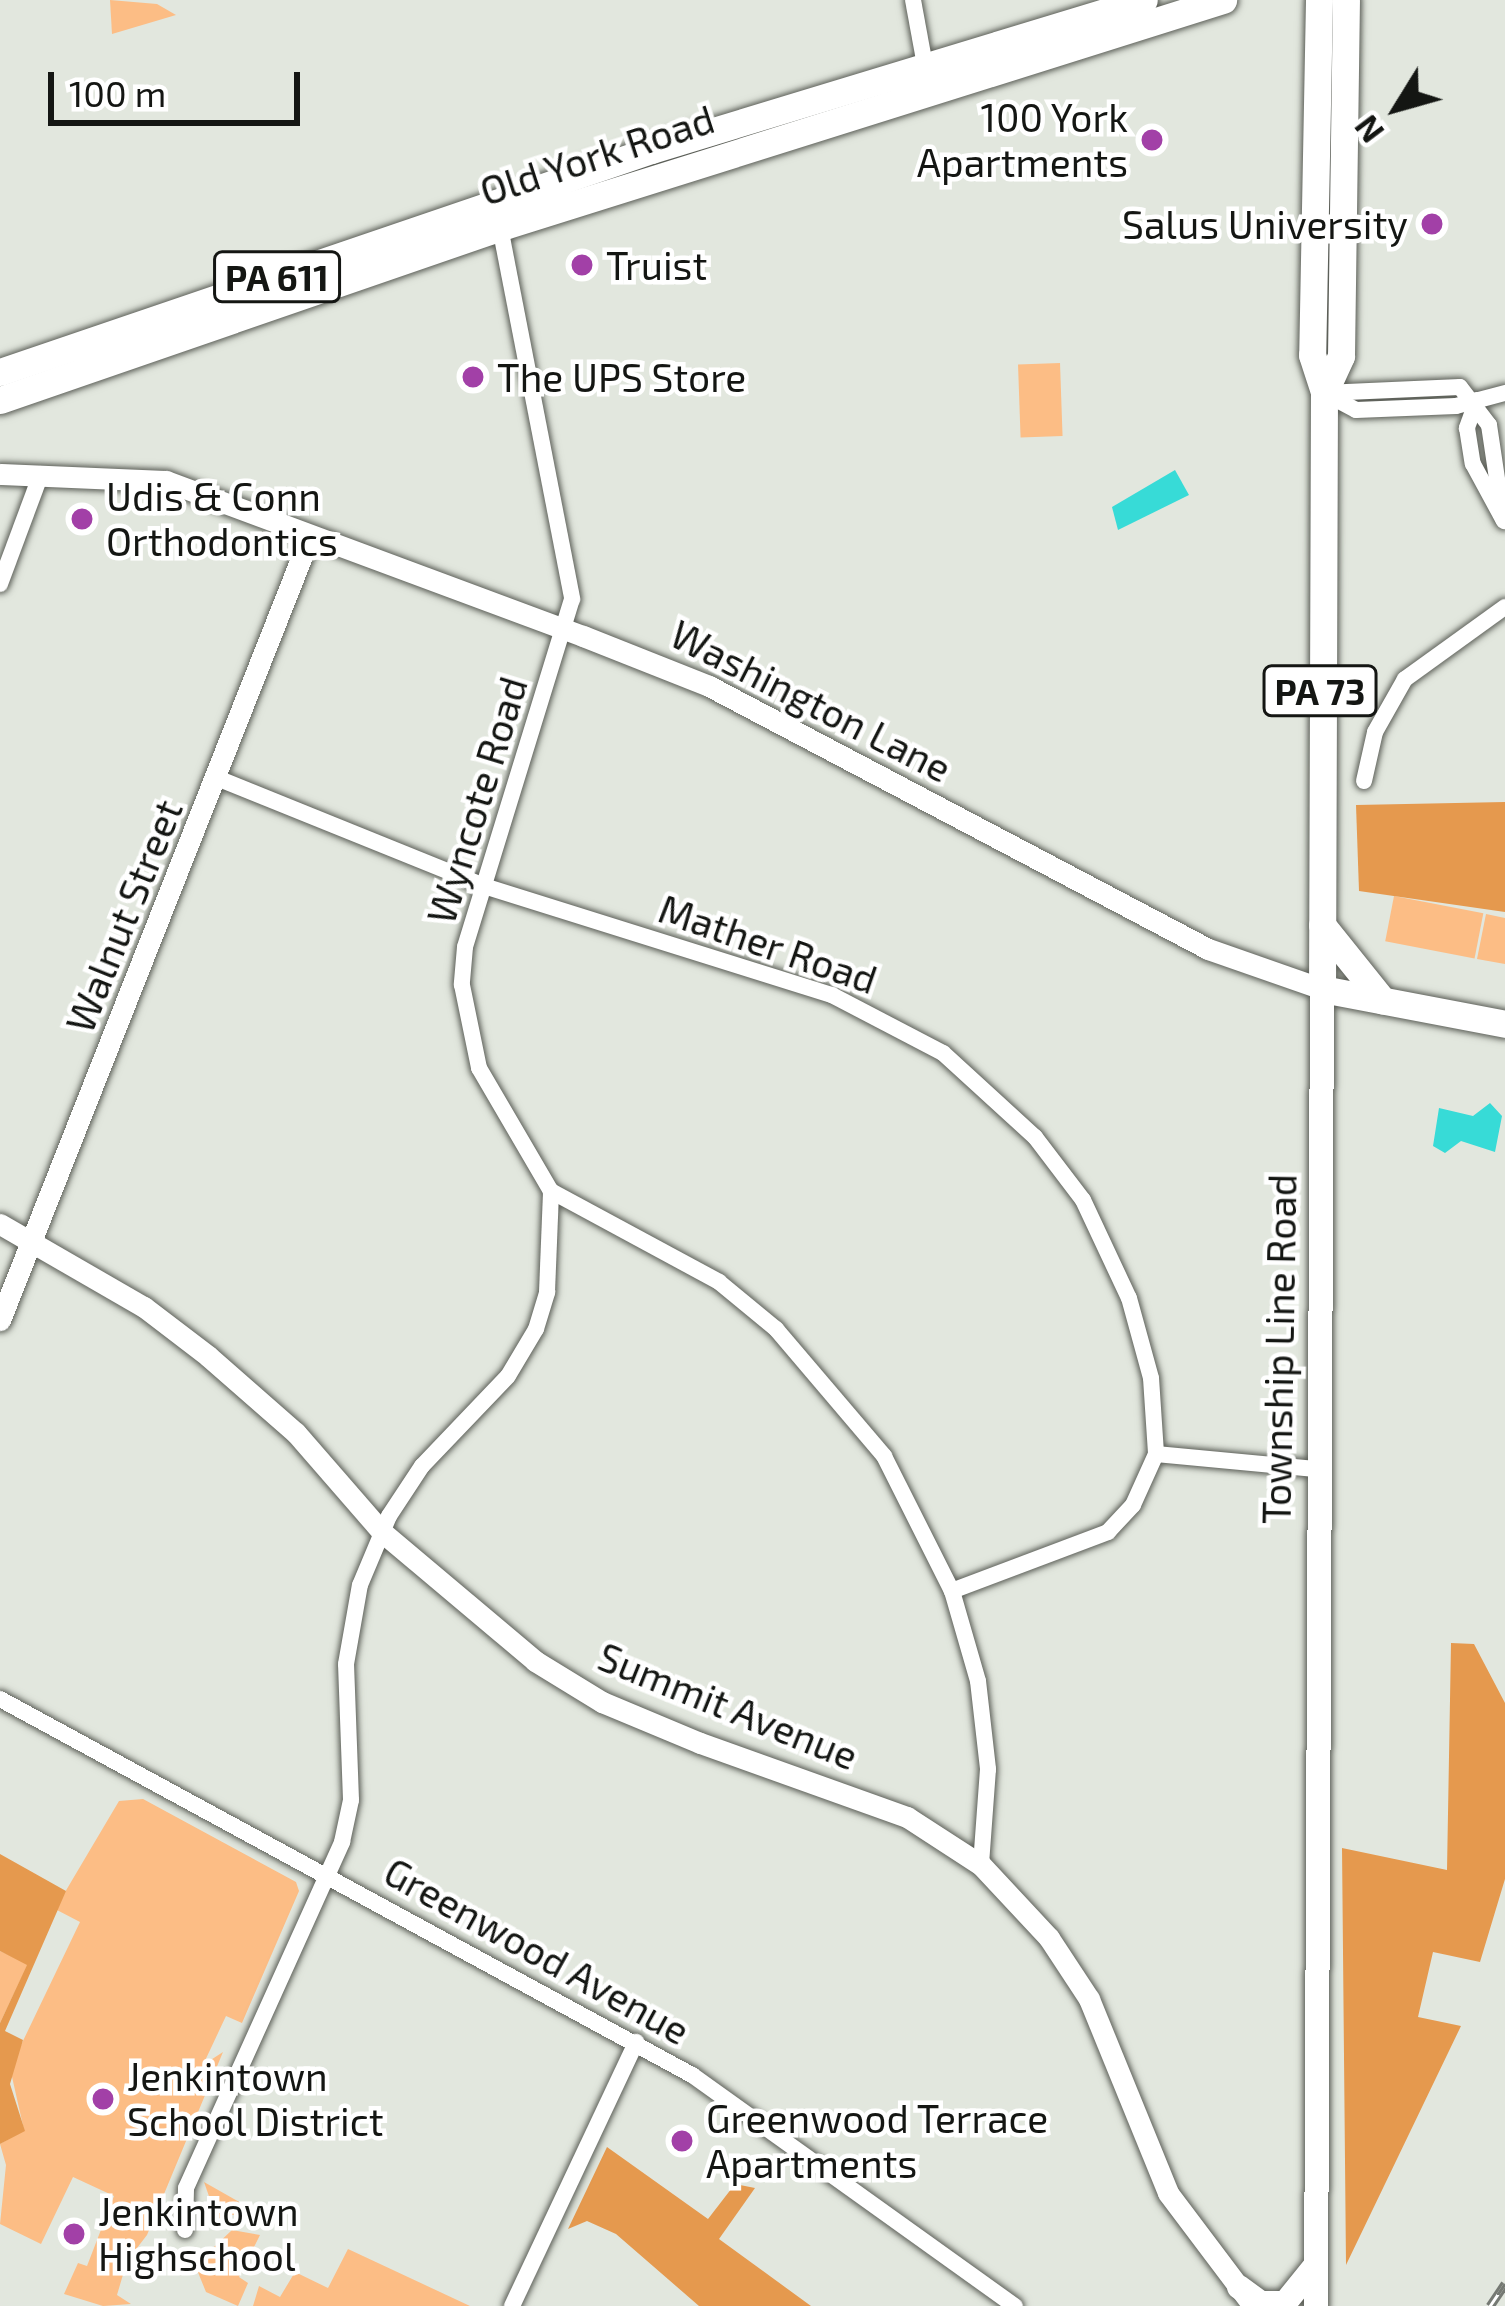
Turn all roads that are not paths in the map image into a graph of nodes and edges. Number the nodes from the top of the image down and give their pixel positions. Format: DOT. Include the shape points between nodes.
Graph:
graph roads {
  1 [pos="913,0"];
  2 [pos="1144,0"];
  3 [pos="1223,0"];
  4 [pos="1319,0"];
  5 [pos="1346,0"];
  6 [pos="927,76"];
  7 [pos="497,215"];
  8 [pos="0,372"];
  9 [pos="1324,393"];
  10 [pos="1505,393"];
  11 [pos="0,400"];
  12 [pos="1477,400"];
  13 [pos="0,474"];
  14 [pos="41,474"];
  15 [pos="1504,520"];
  16 [pos="310,536"];
  17 [pos="0,584"];
  18 [pos="1505,607"];
  19 [pos="565,629"];
  20 [pos="218,778"];
  21 [pos="1364,781"];
  22 [pos="484,886"];
  23 [pos="1318,918"];
  24 [pos="1322,989"];
  25 [pos="1383,1001"];
  26 [pos="1505,1024"];
  27 [pos="551,1191"];
  28 [pos="0,1225"];
  29 [pos="32,1241"];
  30 [pos="0,1320"];
  31 [pos="1156,1454"];
  32 [pos="1315,1469"];
  33 [pos="382,1532"];
  34 [pos="952,1591"];
  35 [pos="0,1699"];
  36 [pos="981,1865"];
  37 [pos="330,1874"];
  38 [pos="636,2042"];
  39 [pos="185,2230"];
  40 [pos="1315,2265"];
  41 [pos="1246,2296"];
  42 [pos="512,2306"];
  43 [pos="1015,2306"];
  44 [pos="1316,2306"];
  1 -- 6 [label="street"];
  2 -- 6 [label="main road, Old York Road / PA 611"];
  3 -- 6 [label="main road, Old York Road / PA 611"];
  4 -- 9 [label="main road, Township Line Road / PA 73" via="1312,355"];
  5 -- 9 [label="main road, Township Line Road / PA 73" via="1341,356"];
  6 -- 7 [label="main road, Old York Road / PA 611"];
  7 -- 8 [label="main road, Old York Road / PA 611"];
  7 -- 11 [label="main road, Old York Road / PA 611"];
  7 -- 19 [label="street, Wyncote Road" via="572,577"];
  9 -- 12 [label="street" via="1356,410"];
  9 -- 23 [label="main road, Township Line Road / PA 73"];
  10 -- 12 [label="street"];
  12 -- 15 [label="street" via="1489,424"];
  13 -- 14 [label="street, Washington Lane"];
  14 -- 16 [label="street, Washington Lane" via="166,481"];
  14 -- 17 [label="street"];
  16 -- 19 [label="street, Washington Lane"];
  16 -- 20 [label="street, Walnut Street"];
  18 -- 21 [label="street" via="1405,680 1375,732"];
  19 -- 22 [label="street, Wyncote Road"];
  19 -- 24 [label="street, Washington Lane" via="709,686 1208,949"];
  20 -- 22 [label="street, Mather Road"];
  20 -- 29 [label="street, Walnut Street"];
  22 -- 27 [label="street, Wyncote Road" via="465,947 467,1026 492,1095"];
  22 -- 31 [label="street, Mather Road" via="832,995 890,1021 978,1080 1045,1149 1102,1234 1142,1339"];
  23 -- 24 [label="main road, Township Line Road / PA 73"];
  23 -- 25 [label="main road" via="1339,955"];
  24 -- 25 [label="main road, Washington Lane"];
  24 -- 32 [label="main road, Township Line Road"];
  25 -- 26 [label="main road, Washington Lane"];
  27 -- 33 [label="street" via="548,1292 536,1329 508,1376 422,1466"];
  27 -- 34 [label="street" via="660,1245 776,1329 884,1456"];
  28 -- 29 [label="street, Summit Avenue"];
  29 -- 30 [label="street, Walnut Street"];
  29 -- 33 [label="street, Summit Avenue" via="144,1307 238,1381"];
  31 -- 32 [label="street"];
  31 -- 34 [label="street" via="1133,1505 1108,1532"];
  32 -- 40 [label="main road, Township Line Road"];
  33 -- 36 [label="street, Summit Avenue" via="518,1648 602,1702 907,1817"];
  33 -- 37 [label="street" via="348,1632 350,1800"];
  34 -- 36 [label="street" via="985,1733"];
  35 -- 37 [label="street, Greenwood Avenue"];
  36 -- 41 [label="street, Summit Avenue" via="1049,1938 1089,1999 1168,2193"];
  37 -- 38 [label="street, Greenwood Avenue"];
  37 -- 39 [label="street" via="186,2188"];
  38 -- 42 [label="street"];
  38 -- 43 [label="street, Greenwood Avenue"];
  40 -- 41 [label="main road" via="1285,2303"];
  40 -- 44 [label="main road, Township Line Road"];
}
